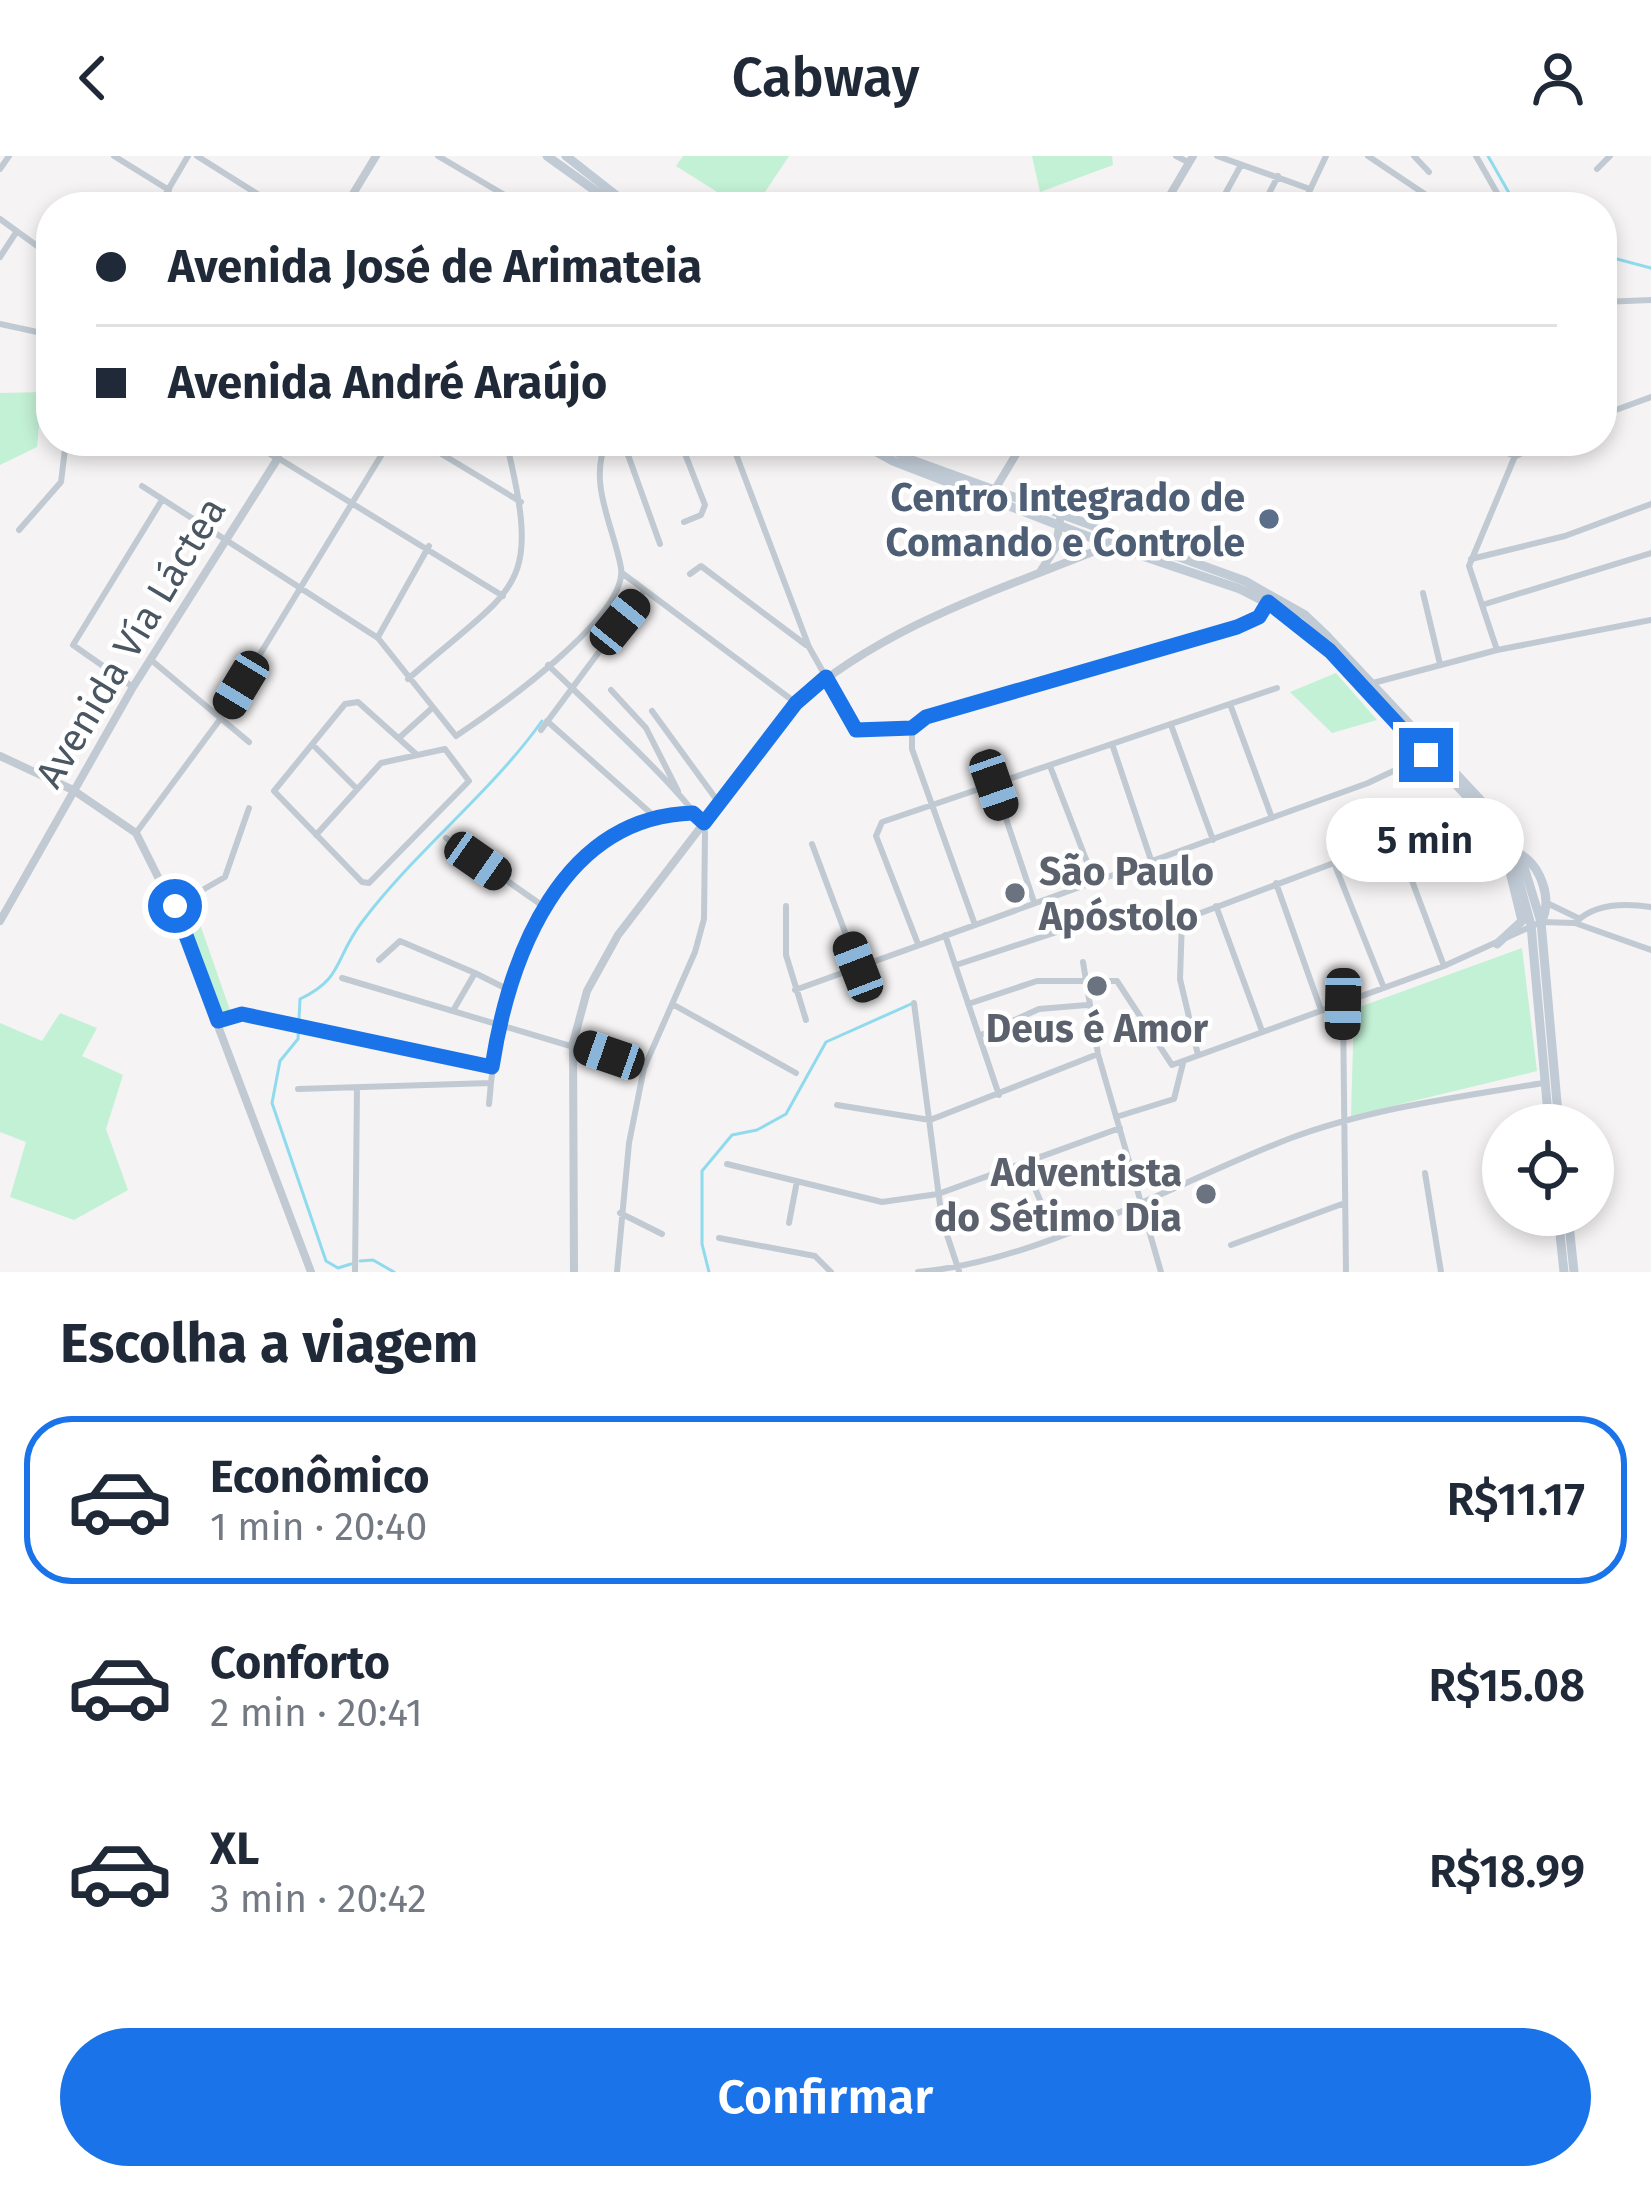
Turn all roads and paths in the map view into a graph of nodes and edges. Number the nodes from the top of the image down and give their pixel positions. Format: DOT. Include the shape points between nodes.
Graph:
graph roads {
  1 [pos="9,156"];
  2 [pos="114,156"];
  3 [pos="193,156"];
  4 [pos="362,156"];
  5 [pos="438,156"];
  6 [pos="547,156"];
  7 [pos="566,156"];
  8 [pos="1176,156"];
  9 [pos="1217,156"];
  10 [pos="1260,156"];
  11 [pos="1326,156"];
  12 [pos="1368,156"];
  13 [pos="1414,156"];
  14 [pos="1476,156"];
  15 [pos="1610,156"];
  16 [pos="374,159"];
  17 [pos="1191,159"];
  18 [pos="1380,159"];
  19 [pos="1241,165"];
  20 [pos="1254,168"];
  21 [pos="0,169"];
  22 [pos="1597,169"];
  23 [pos="1430,172"];
  24 [pos="1278,176"];
  25 [pos="169,190"];
  26 [pos="1310,190"];
  27 [pos="253,192"];
  28 [pos="357,192"];
  29 [pos="499,192"];
  30 [pos="601,192"];
  31 [pos="612,192"];
  32 [pos="1172,192"];
  33 [pos="1226,192"];
  34 [pos="1270,192"];
  35 [pos="1423,192"];
  36 [pos="1496,192"];
  37 [pos="0,219"];
  38 [pos="17,232"];
  39 [pos="36,245"];
  40 [pos="0,257"];
  41 [pos="1651,300"];
  42 [pos="1617,301"];
  43 [pos="0,324"];
  44 [pos="36,332"];
  45 [pos="1651,398"];
  46 [pos="1617,410"];
  47 [pos="64,456"];
  48 [pos="275,456"];
  49 [pos="381,456"];
  50 [pos="445,456"];
  51 [pos="509,456"];
  52 [pos="605,456"];
  53 [pos="628,456"];
  54 [pos="686,456"];
  55 [pos="737,456"];
  56 [pos="883,456"];
  57 [pos="908,456"];
  58 [pos="1015,456"];
  59 [pos="1515,456"];
  60 [pos="278,458"];
  61 [pos="142,486"];
  62 [pos="992,494"];
  63 [pos="162,500"];
  64 [pos="355,501"];
  65 [pos="520,502"];
  66 [pos="1650,506"];
  67 [pos="1059,518"];
  68 [pos="684,522"];
  69 [pos="20,530"];
  70 [pos="1112,539"];
  71 [pos="224,541"];
  72 [pos="1057,542"];
  73 [pos="660,544"];
  74 [pos="429,546"];
  75 [pos="1651,553"];
  76 [pos="1085,555"];
  77 [pos="1471,559"];
  78 [pos="1040,572"];
  79 [pos="622,573"];
  80 [pos="690,574"];
  81 [pos="302,586"];
  82 [pos="643,593"];
  83 [pos="1423,593"];
  84 [pos="502,596"];
  85 [pos="1268,602"];
  86 [pos="1482,605"];
  87 [pos="1651,620"];
  88 [pos="378,638"];
  89 [pos="809,647"];
  90 [pos="1497,650"];
  91 [pos="150,659"];
  92 [pos="1440,664"];
  93 [pos="548,665"];
  94 [pos="826,677"];
  95 [pos="409,679"];
  96 [pos="1373,683"];
  97 [pos="133,687"];
  98 [pos="571,688"];
  99 [pos="1277,688"];
  100 [pos="610,690"];
  101 [pos="796,703"];
  102 [pos="1230,704"];
  103 [pos="431,709"];
  104 [pos="652,711"];
  105 [pos="221,718"];
  106 [pos="548,721"];
  107 [pos="1171,723"];
  108 [pos="912,728"];
  109 [pos="541,730"];
  110 [pos="400,737"];
  111 [pos="249,742"];
  112 [pos="312,744"];
  113 [pos="1112,744"];
  114 [pos="416,754"];
  115 [pos="1426,755"];
  116 [pos="0,756"];
  117 [pos="1050,766"];
  118 [pos="994,785"];
  119 [pos="357,789"];
  120 [pos="74,790"];
  121 [pos="679,794"];
  122 [pos="719,803"];
  123 [pos="933,805"];
  124 [pos="248,808"];
  125 [pos="693,813"];
  126 [pos="655,817"];
  127 [pos="1272,818"];
  128 [pos="704,823"];
  129 [pos="136,832"];
  130 [pos="316,835"];
  131 [pos="702,836"];
  132 [pos="446,838"];
  133 [pos="1214,840"];
  134 [pos="812,844"];
  135 [pos="1516,855"];
  136 [pos="1150,860"];
  137 [pos="1334,862"];
  138 [pos="1094,880"];
  139 [pos="1276,883"];
  140 [pos="1034,902"];
  141 [pos="1547,903"];
  142 [pos="542,906"];
  143 [pos="787,906"];
  144 [pos="1216,906"];
  145 [pos="173,907"];
  146 [pos="1651,907"];
  147 [pos="1181,920"];
  148 [pos="0,921"];
  149 [pos="1576,921"];
  150 [pos="1531,922"];
  151 [pos="1161,924"];
  152 [pos="975,925"];
  153 [pos="945,935"];
  154 [pos="1516,937"];
  155 [pos="1533,940"];
  156 [pos="918,944"];
  157 [pos="1497,944"];
  158 [pos="1178,946"];
  159 [pos="1651,950"];
  160 [pos="379,960"];
  161 [pos="1083,962"];
  162 [pos="956,965"];
  163 [pos="1444,966"];
  164 [pos="858,967"];
  165 [pos="476,973"];
  166 [pos="342,977"];
  167 [pos="1085,985"];
  168 [pos="1384,988"];
  169 [pos="507,989"];
  170 [pos="795,990"];
  171 [pos="914,1003"];
  172 [pos="968,1004"];
  173 [pos="1343,1004"];
  174 [pos="674,1005"];
  175 [pos="1088,1005"];
  176 [pos="454,1009"];
  177 [pos="1321,1011"];
  178 [pos="806,1020"];
  179 [pos="218,1021"];
  180 [pos="499,1024"];
  181 [pos="1262,1031"];
  182 [pos="979,1036"];
  183 [pos="573,1043"];
  184 [pos="1098,1054"];
  185 [pos="1198,1055"];
  186 [pos="1183,1062"];
  187 [pos="492,1067"];
  188 [pos="644,1068"];
  189 [pos="796,1073"];
  190 [pos="490,1083"];
  191 [pos="1545,1083"];
  192 [pos="357,1088"];
  193 [pos="298,1089"];
  194 [pos="999,1095"];
  195 [pos="489,1104"];
  196 [pos="1547,1104"];
  197 [pos="1556,1104"];
  198 [pos="837,1105"];
  199 [pos="1116,1117"];
  200 [pos="930,1120"];
  201 [pos="1341,1121"];
  202 [pos="1120,1128"];
  203 [pos="1024,1163"];
  204 [pos="727,1164"];
  205 [pos="1426,1174"];
  206 [pos="797,1181"];
  207 [pos="938,1194"];
  208 [pos="1144,1199"];
  209 [pos="1342,1204"];
  210 [pos="620,1213"];
  211 [pos="789,1223"];
  212 [pos="662,1234"];
  213 [pos="1055,1235"];
  214 [pos="1560,1236"];
  215 [pos="1570,1236"];
  216 [pos="719,1238"];
  217 [pos="1231,1245"];
  218 [pos="959,1270"];
  219 [pos="311,1272"];
  220 [pos="355,1272"];
  221 [pos="574,1272"];
  222 [pos="617,1272"];
  223 [pos="832,1272"];
  224 [pos="918,1272"];
  225 [pos="1161,1272"];
  226 [pos="1346,1272"];
  227 [pos="1441,1272"];
  228 [pos="1564,1272"];
  229 [pos="1574,1272"];
  1 -- 21 [label="street"];
  2 -- 25 [label="street"];
  3 -- 25 [label="street"];
  3 -- 27 [label="street"];
  4 -- 16 [label="street"];
  5 -- 29 [label="street"];
  6 -- 30 [label="main road"];
  7 -- 31 [label="main road"];
  8 -- 17 [label="street"];
  9 -- 19 [label="street"];
  10 -- 20 [label="street"];
  11 -- 26 [label="street"];
  12 -- 18 [label="street"];
  13 -- 23 [label="street"];
  14 -- 36 [label="street"];
  15 -- 22 [label="street"];
  16 -- 28 [label="street"];
  17 -- 32 [label="street"];
  18 -- 35 [label="street"];
  19 -- 20 [label="street"];
  19 -- 33 [label="street"];
  20 -- 24 [label="street"];
  24 -- 26 [label="street"];
  24 -- 34 [label="street"];
  37 -- 38 [label="street"];
  38 -- 39 [label="street"];
  38 -- 40 [label="street"];
  41 -- 42 [label="street"];
  43 -- 44 [label="street"];
  45 -- 46 [label="street"];
  47 -- 69 [label="street" via="61,482"];
  48 -- 60 [label="street"];
  49 -- 64 [label="street"];
  50 -- 65 [label="street"];
  51 -- 65 [label="street"];
  52 -- 79 [label="street" via="601,487"];
  53 -- 73 [label="street"];
  54 -- 68 [label="street" via="705,505"];
  55 -- 89 [label="street"];
  56 -- 62 [label="main road"];
  57 -- 62 [label="main road"];
  58 -- 62 [label="street"];
  59 -- 77 [label="street"];
  60 -- 64 [label="street"];
  60 -- 71 [label="street, Avenida Vía Láctea"];
  61 -- 63 [label="street"];
  62 -- 67 [label="main road"];
  63 -- 71 [label="street"];
  63 -- 97 [label="street" via="74,643 76,652"];
  64 -- 74 [label="street"];
  64 -- 81 [label="street"];
  65 -- 84 [label="street" via="525,554"];
  66 -- 77 [label="street"];
  67 -- 70 [label="main road"];
  67 -- 72 [label="street"];
  70 -- 76 [label="street"];
  70 -- 85 [label="main road"];
  70 -- 96 [label="main road" via="1245,581 1287,604"];
  71 -- 81 [label="street"];
  71 -- 91 [label="street, Avenida Vía Láctea"];
  72 -- 76 [label="street"];
  72 -- 78 [label="street"];
  74 -- 84 [label="street"];
  74 -- 88 [label="street"];
  75 -- 86 [label="street"];
  76 -- 78 [label="street"];
  77 -- 86 [label="street"];
  78 -- 94 [label="street" via="929,617"];
  79 -- 82 [label="street"];
  79 -- 93 [label="street" via="604,612"];
  80 -- 89 [label="street" via="701,566"];
  81 -- 88 [label="street"];
  81 -- 105 [label="street"];
  82 -- 98 [label="street"];
  82 -- 101 [label="street"];
  83 -- 92 [label="street"];
  84 -- 95 [label="street"];
  85 -- 108 [label="street" via="1259,617 1237,627 926,717"];
  85 -- 115 [label="main road" via="1330,651"];
  86 -- 90 [label="street"];
  87 -- 90 [label="street"];
  88 -- 95 [label="street"];
  89 -- 94 [label="street"];
  90 -- 92 [label="street"];
  91 -- 97 [label="street, Avenida Vía Láctea"];
  91 -- 105 [label="street"];
  92 -- 96 [label="street"];
  93 -- 98 [label="street"];
  93 -- 103 [label="street" via="459,735"];
  94 -- 101 [label="street"];
  94 -- 108 [label="street" via="856,730"];
  95 -- 103 [label="street"];
  96 -- 135 [label="main road" via="1490,810"];
  97 -- 120 [label="street, Avenida Vía Láctea"];
  98 -- 106 [label="street"];
  98 -- 121 [label="street"];
  99 -- 102 [label="street"];
  100 -- 121 [label="street" via="646,728"];
  101 -- 122 [label="street"];
  102 -- 107 [label="street"];
  102 -- 127 [label="street"];
  103 -- 110 [label="street"];
  104 -- 122 [label="street"];
  105 -- 111 [label="street"];
  105 -- 129 [label="street"];
  106 -- 109 [label="street"];
  106 -- 126 [label="street"];
  107 -- 113 [label="street"];
  107 -- 133 [label="street"];
  108 -- 123 [label="street"];
  110 -- 112 [label="street" via="358,702 345,704"];
  110 -- 114 [label="street"];
  112 -- 119 [label="street"];
  112 -- 130 [label="street" via="275,789"];
  113 -- 117 [label="street"];
  113 -- 136 [label="street"];
  114 -- 119 [label="street" via="381,764"];
  114 -- 130 [label="street" via="451,752 466,786 369,883"];
  115 -- 127 [label="street"];
  115 -- 135 [label="main road"];
  116 -- 120 [label="street"];
  117 -- 118 [label="street"];
  117 -- 138 [label="street"];
  118 -- 123 [label="street"];
  118 -- 140 [label="street"];
  119 -- 130 [label="street"];
  120 -- 129 [label="street"];
  120 -- 148 [label="street, Avenida Vía Láctea"];
  121 -- 125 [label="street"];
  122 -- 128 [label="street"];
  123 -- 152 [label="street"];
  123 -- 156 [label="street" via="882,822 876,836"];
  124 -- 145 [label="street" via="225,877"];
  125 -- 126 [label="street"];
  125 -- 128 [label="street"];
  126 -- 142 [label="street" via="600,849"];
  127 -- 133 [label="street"];
  128 -- 131 [label="street"];
  129 -- 145 [label="street"];
  131 -- 174 [label="street" via="704,919"];
  131 -- 183 [label="street" via="601,960"];
  132 -- 142 [label="street"];
  133 -- 136 [label="street"];
  134 -- 164 [label="street"];
  135 -- 141 [label="main road" via="1536,866"];
  135 -- 150 [label="main road"];
  136 -- 138 [label="street"];
  137 -- 139 [label="street"];
  137 -- 163 [label="street" via="1387,843 1400,849"];
  137 -- 168 [label="street"];
  138 -- 140 [label="street"];
  139 -- 144 [label="street"];
  139 -- 177 [label="street"];
  140 -- 152 [label="street"];
  141 -- 149 [label="street"];
  141 -- 150 [label="main road"];
  142 -- 169 [label="street"];
  143 -- 170 [label="street"];
  144 -- 147 [label="street"];
  144 -- 181 [label="street"];
  145 -- 179 [label="street"];
  146 -- 149 [label="street" via="1617,905"];
  147 -- 151 [label="street"];
  147 -- 158 [label="street"];
  149 -- 150 [label="street"];
  149 -- 159 [label="street"];
  150 -- 154 [label="street"];
  150 -- 155 [label="main road"];
  150 -- 157 [label="main road"];
  150 -- 197 [label="main road"];
  151 -- 158 [label="street"];
  151 -- 162 [label="street" via="1151,926 1130,908"];
  152 -- 153 [label="street"];
  153 -- 156 [label="street"];
  153 -- 162 [label="street"];
  154 -- 155 [label="main road"];
  154 -- 157 [label="street"];
  155 -- 191 [label="main road"];
  156 -- 164 [label="street"];
  157 -- 163 [label="street"];
  158 -- 185 [label="street"];
  160 -- 165 [label="street" via="400,940"];
  161 -- 167 [label="street"];
  162 -- 172 [label="street"];
  163 -- 168 [label="street"];
  164 -- 170 [label="street"];
  165 -- 169 [label="street"];
  165 -- 176 [label="street"];
  166 -- 176 [label="street"];
  167 -- 172 [label="street" via="1037,981"];
  167 -- 175 [label="street"];
  167 -- 186 [label="street" via="1120,983 1166,1062"];
  168 -- 173 [label="street"];
  169 -- 180 [label="street"];
  170 -- 178 [label="street"];
  171 -- 200 [label="street"];
  172 -- 182 [label="street"];
  173 -- 177 [label="street"];
  173 -- 201 [label="street"];
  174 -- 188 [label="street"];
  174 -- 189 [label="street"];
  175 -- 182 [label="street" via="1040,1009"];
  175 -- 184 [label="street"];
  176 -- 180 [label="street"];
  177 -- 181 [label="street"];
  179 -- 187 [label="street" via="242,1014"];
  179 -- 219 [label="street"];
  180 -- 183 [label="street"];
  180 -- 187 [label="street"];
  181 -- 185 [label="street"];
  182 -- 194 [label="street"];
  183 -- 188 [label="street"];
  183 -- 221 [label="street"];
  184 -- 194 [label="street"];
  184 -- 199 [label="street"];
  185 -- 186 [label="street"];
  186 -- 199 [label="street" via="1174,1099"];
  187 -- 190 [label="street"];
  188 -- 210 [label="street"];
  190 -- 192 [label="street"];
  190 -- 195 [label="street"];
  191 -- 196 [label="main road"];
  191 -- 201 [label="street"];
  192 -- 193 [label="street"];
  192 -- 220 [label="street"];
  194 -- 200 [label="street"];
  198 -- 200 [label="street"];
  199 -- 202 [label="street"];
  200 -- 207 [label="street"];
  201 -- 208 [label="street"];
  201 -- 209 [label="street"];
  202 -- 203 [label="street"];
  202 -- 208 [label="street"];
  203 -- 207 [label="street"];
  203 -- 213 [label="street"];
  204 -- 206 [label="street"];
  205 -- 227 [label="street"];
  206 -- 207 [label="street" via="881,1202"];
  206 -- 211 [label="street"];
  207 -- 218 [label="street"];
  208 -- 213 [label="street"];
  208 -- 225 [label="street"];
  209 -- 217 [label="street"];
  209 -- 226 [label="street"];
  210 -- 212 [label="street"];
  210 -- 222 [label="street"];
  213 -- 218 [label="street"];
  214 -- 228 [label="main road"];
  215 -- 229 [label="main road"];
  216 -- 223 [label="street" via="815,1256"];
  218 -- 224 [label="street"];
}
